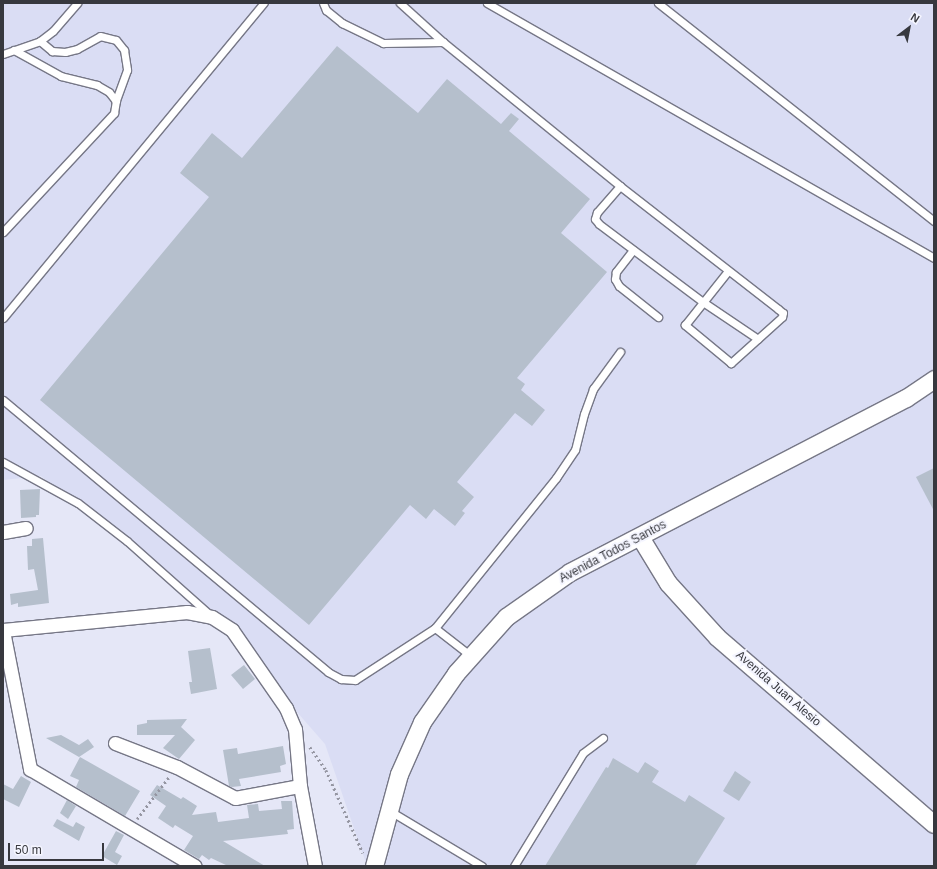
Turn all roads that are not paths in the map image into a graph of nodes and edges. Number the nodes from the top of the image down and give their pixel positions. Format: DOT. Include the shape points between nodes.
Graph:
graph roads {
  1 [pos="77,3"];
  2 [pos="264,3"];
  3 [pos="323,3"];
  4 [pos="400,3"];
  5 [pos="487,3"];
  6 [pos="658,3"];
  7 [pos="40,41"];
  8 [pos="443,42"];
  9 [pos="14,50"];
  10 [pos="3,54"];
  11 [pos="116,101"];
  12 [pos="620,186"];
  13 [pos="934,221"];
  14 [pos="3,232"];
  15 [pos="633,250"];
  16 [pos="934,258"];
  17 [pos="728,271"];
  18 [pos="703,302"];
  19 [pos="658,317"];
  20 [pos="3,318"];
  21 [pos="758,339"];
  22 [pos="620,352"];
  23 [pos="934,379"];
  24 [pos="3,400"];
  25 [pos="3,462"];
  26 [pos="26,528"];
  27 [pos="3,532"];
  28 [pos="640,537"];
  29 [pos="212,616"];
  30 [pos="435,628"];
  31 [pos="3,631"];
  32 [pos="471,656"];
  33 [pos="603,738"];
  34 [pos="115,743"];
  35 [pos="300,786"];
  36 [pos="389,810"];
  37 [pos="934,824"];
  38 [pos="370,863"];
  39 [pos="196,866"];
  40 [pos="315,866"];
  41 [pos="482,866"];
  42 [pos="514,866"];
  1 -- 7 [label="lane" via="53,31"];
  2 -- 20 [label="lane"];
  3 -- 8 [label="lane" via="326,10 342,23 383,43"];
  4 -- 8 [label="lane"];
  5 -- 16 [label="lane"];
  6 -- 13 [label="lane"];
  7 -- 9 [label="lane"];
  7 -- 11 [label="lane" via="52,51 65,52 77,49 100,36 116,40 124,50 127,70"];
  8 -- 12 [label="lane"];
  9 -- 10 [label="lane"];
  9 -- 11 [label="lane" via="61,76 97,85 109,92"];
  11 -- 14 [label="lane" via="114,113"];
  12 -- 15 [label="lane" via="597,212 595,219"];
  12 -- 17 [label="lane"];
  15 -- 18 [label="lane"];
  15 -- 19 [label="lane" via="616,272 615,279 619,286"];
  17 -- 18 [label="lane"];
  17 -- 21 [label="lane" via="782,313 782,317"];
  18 -- 21 [label="lane"];
  18 -- 21 [label="lane" via="685,325 728,362 734,362"];
  22 -- 30 [label="lane" via="593,389 575,450 556,478"];
  23 -- 28 [label="street, Avenida Todos Santos" via="906,398"];
  24 -- 30 [label="lane" via="322,666 341,679 355,680"];
  25 -- 29 [label="lane" via="78,503 127,541"];
  26 -- 27 [label="street"];
  28 -- 32 [label="street, Avenida Todos Santos" via="570,572 506,617"];
  28 -- 37 [label="street, Avenida Juan Alesio" via="668,583 716,637"];
  29 -- 31 [label="street" via="187,612"];
  29 -- 35 [label="street" via="232,630 286,708 295,730"];
  30 -- 32 [label="lane"];
  31 -- 39 [label="street" via="30,769"];
  32 -- 36 [label="street, Avenida Todos Santos" via="422,722 399,774"];
  33 -- 42 [label="lane" via="583,753"];
  34 -- 35 [label="street" via="177,767 235,798"];
  35 -- 40 [label="street"];
  36 -- 38 [label="street, Avenida Todos Santos"];
  36 -- 41 [label="lane"];
}
